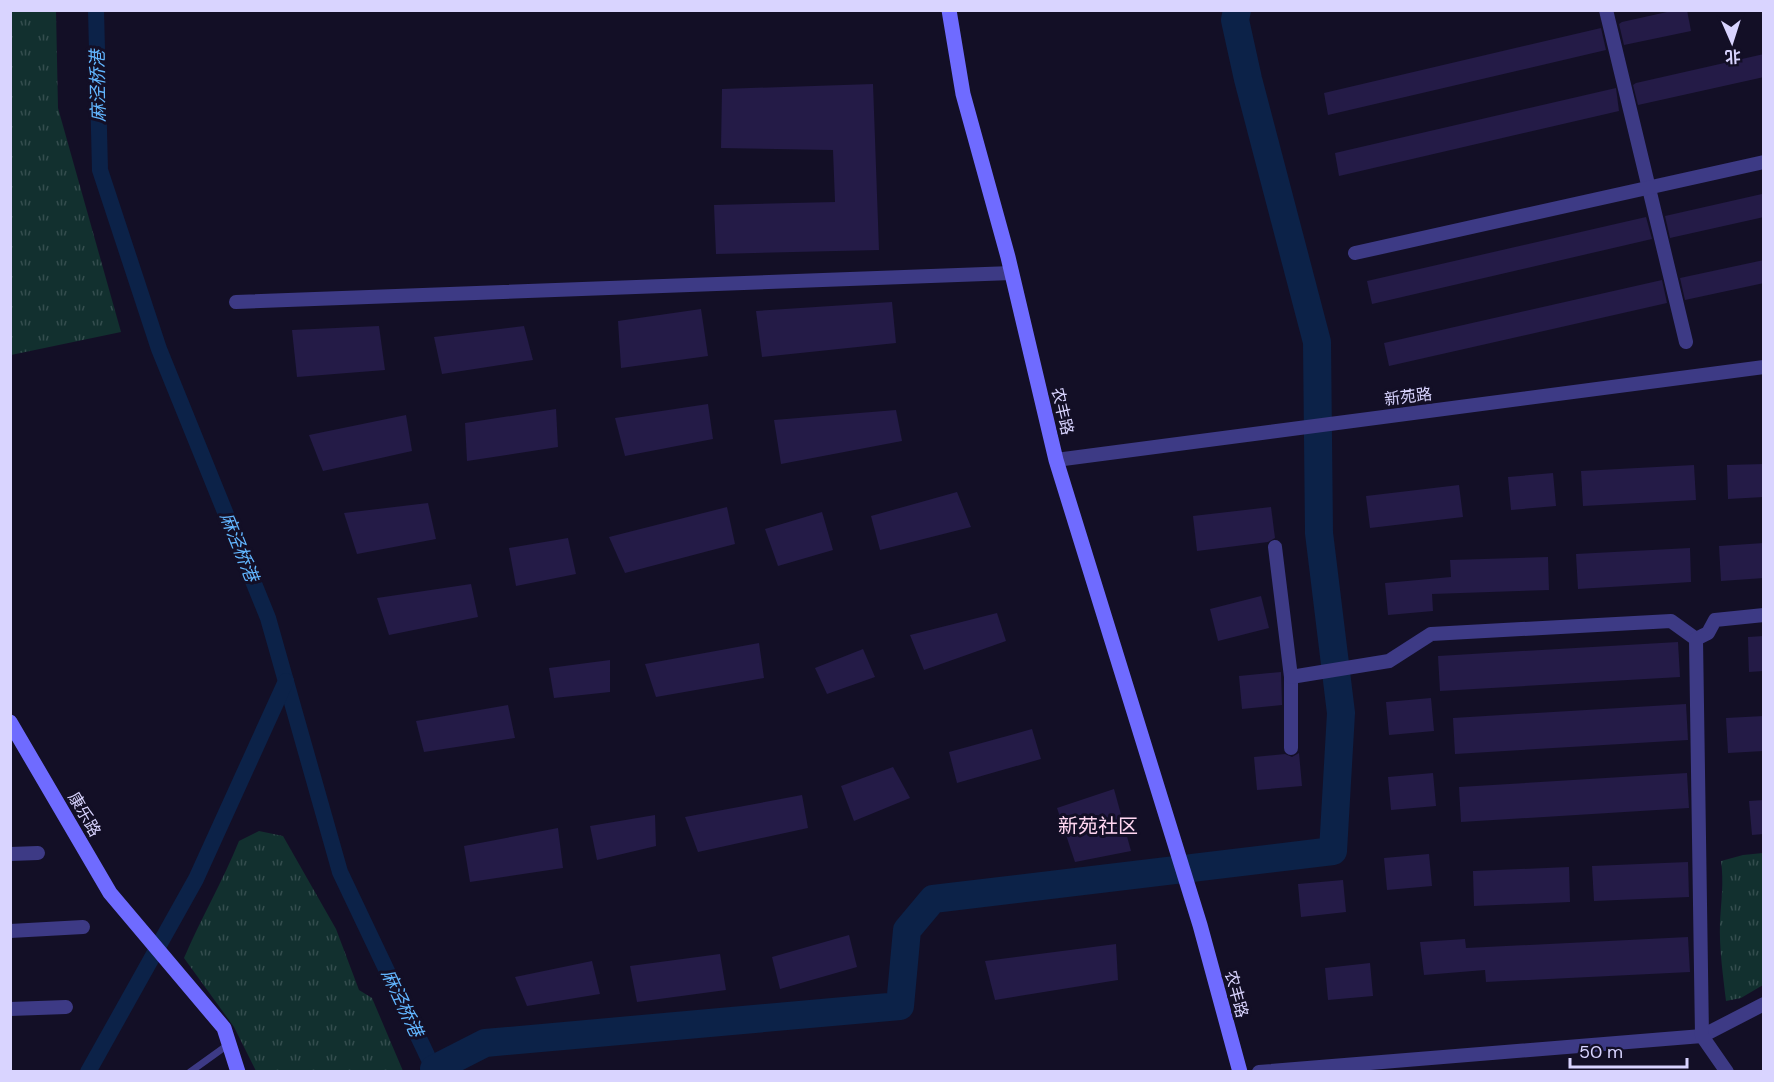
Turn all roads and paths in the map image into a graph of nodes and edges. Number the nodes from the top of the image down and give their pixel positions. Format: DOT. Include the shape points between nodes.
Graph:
graph roads {
  1 [pos="949,10"];
  2 [pos="1606,10"];
  3 [pos="1764,162"];
  4 [pos="1649,187"];
  5 [pos="1355,253"];
  6 [pos="1012,273"];
  7 [pos="236,302"];
  8 [pos="1686,342"];
  9 [pos="1764,367"];
  10 [pos="1056,460"];
  11 [pos="1275,547"];
  12 [pos="1764,615"];
  13 [pos="1696,639"];
  14 [pos="1291,677"];
  15 [pos="10,722"];
  16 [pos="1292,748"];
  17 [pos="38,853"];
  18 [pos="10,854"];
  19 [pos="83,927"];
  20 [pos="10,931"];
  21 [pos="1764,1004"];
  22 [pos="66,1007"];
  23 [pos="10,1009"];
  24 [pos="1702,1036"];
  25 [pos="229,1044"];
  26 [pos="192,1070"];
  27 [pos="238,1071"];
  28 [pos="1240,1071"];
  29 [pos="1259,1071"];
  30 [pos="1727,1071"];
  1 -- 6 [label="main road, 农丰路" via="963,94"];
  2 -- 4 [label="street"];
  3 -- 4 [label="street"];
  4 -- 5 [label="street"];
  4 -- 8 [label="street"];
  6 -- 7 [label="street"];
  6 -- 10 [label="main road, 农丰路"];
  9 -- 10 [label="street, 新苑路"];
  10 -- 28 [label="main road, 农丰路" via="1200,925"];
  11 -- 14 [label="street"];
  12 -- 13 [label="street" via="1714,620 1708,633"];
  13 -- 14 [label="street" via="1671,621 1431,634 1389,661"];
  13 -- 24 [label="street"];
  14 -- 16 [label="street"];
  15 -- 25 [label="main road, 康乐路" via="110,893 224,1028"];
  17 -- 18 [label="street"];
  19 -- 20 [label="street"];
  21 -- 24 [label="street"];
  22 -- 23 [label="street"];
  24 -- 29 [label="street"];
  24 -- 30 [label="street"];
  25 -- 26 [label="lane"];
  25 -- 27 [label="main road"];
}
